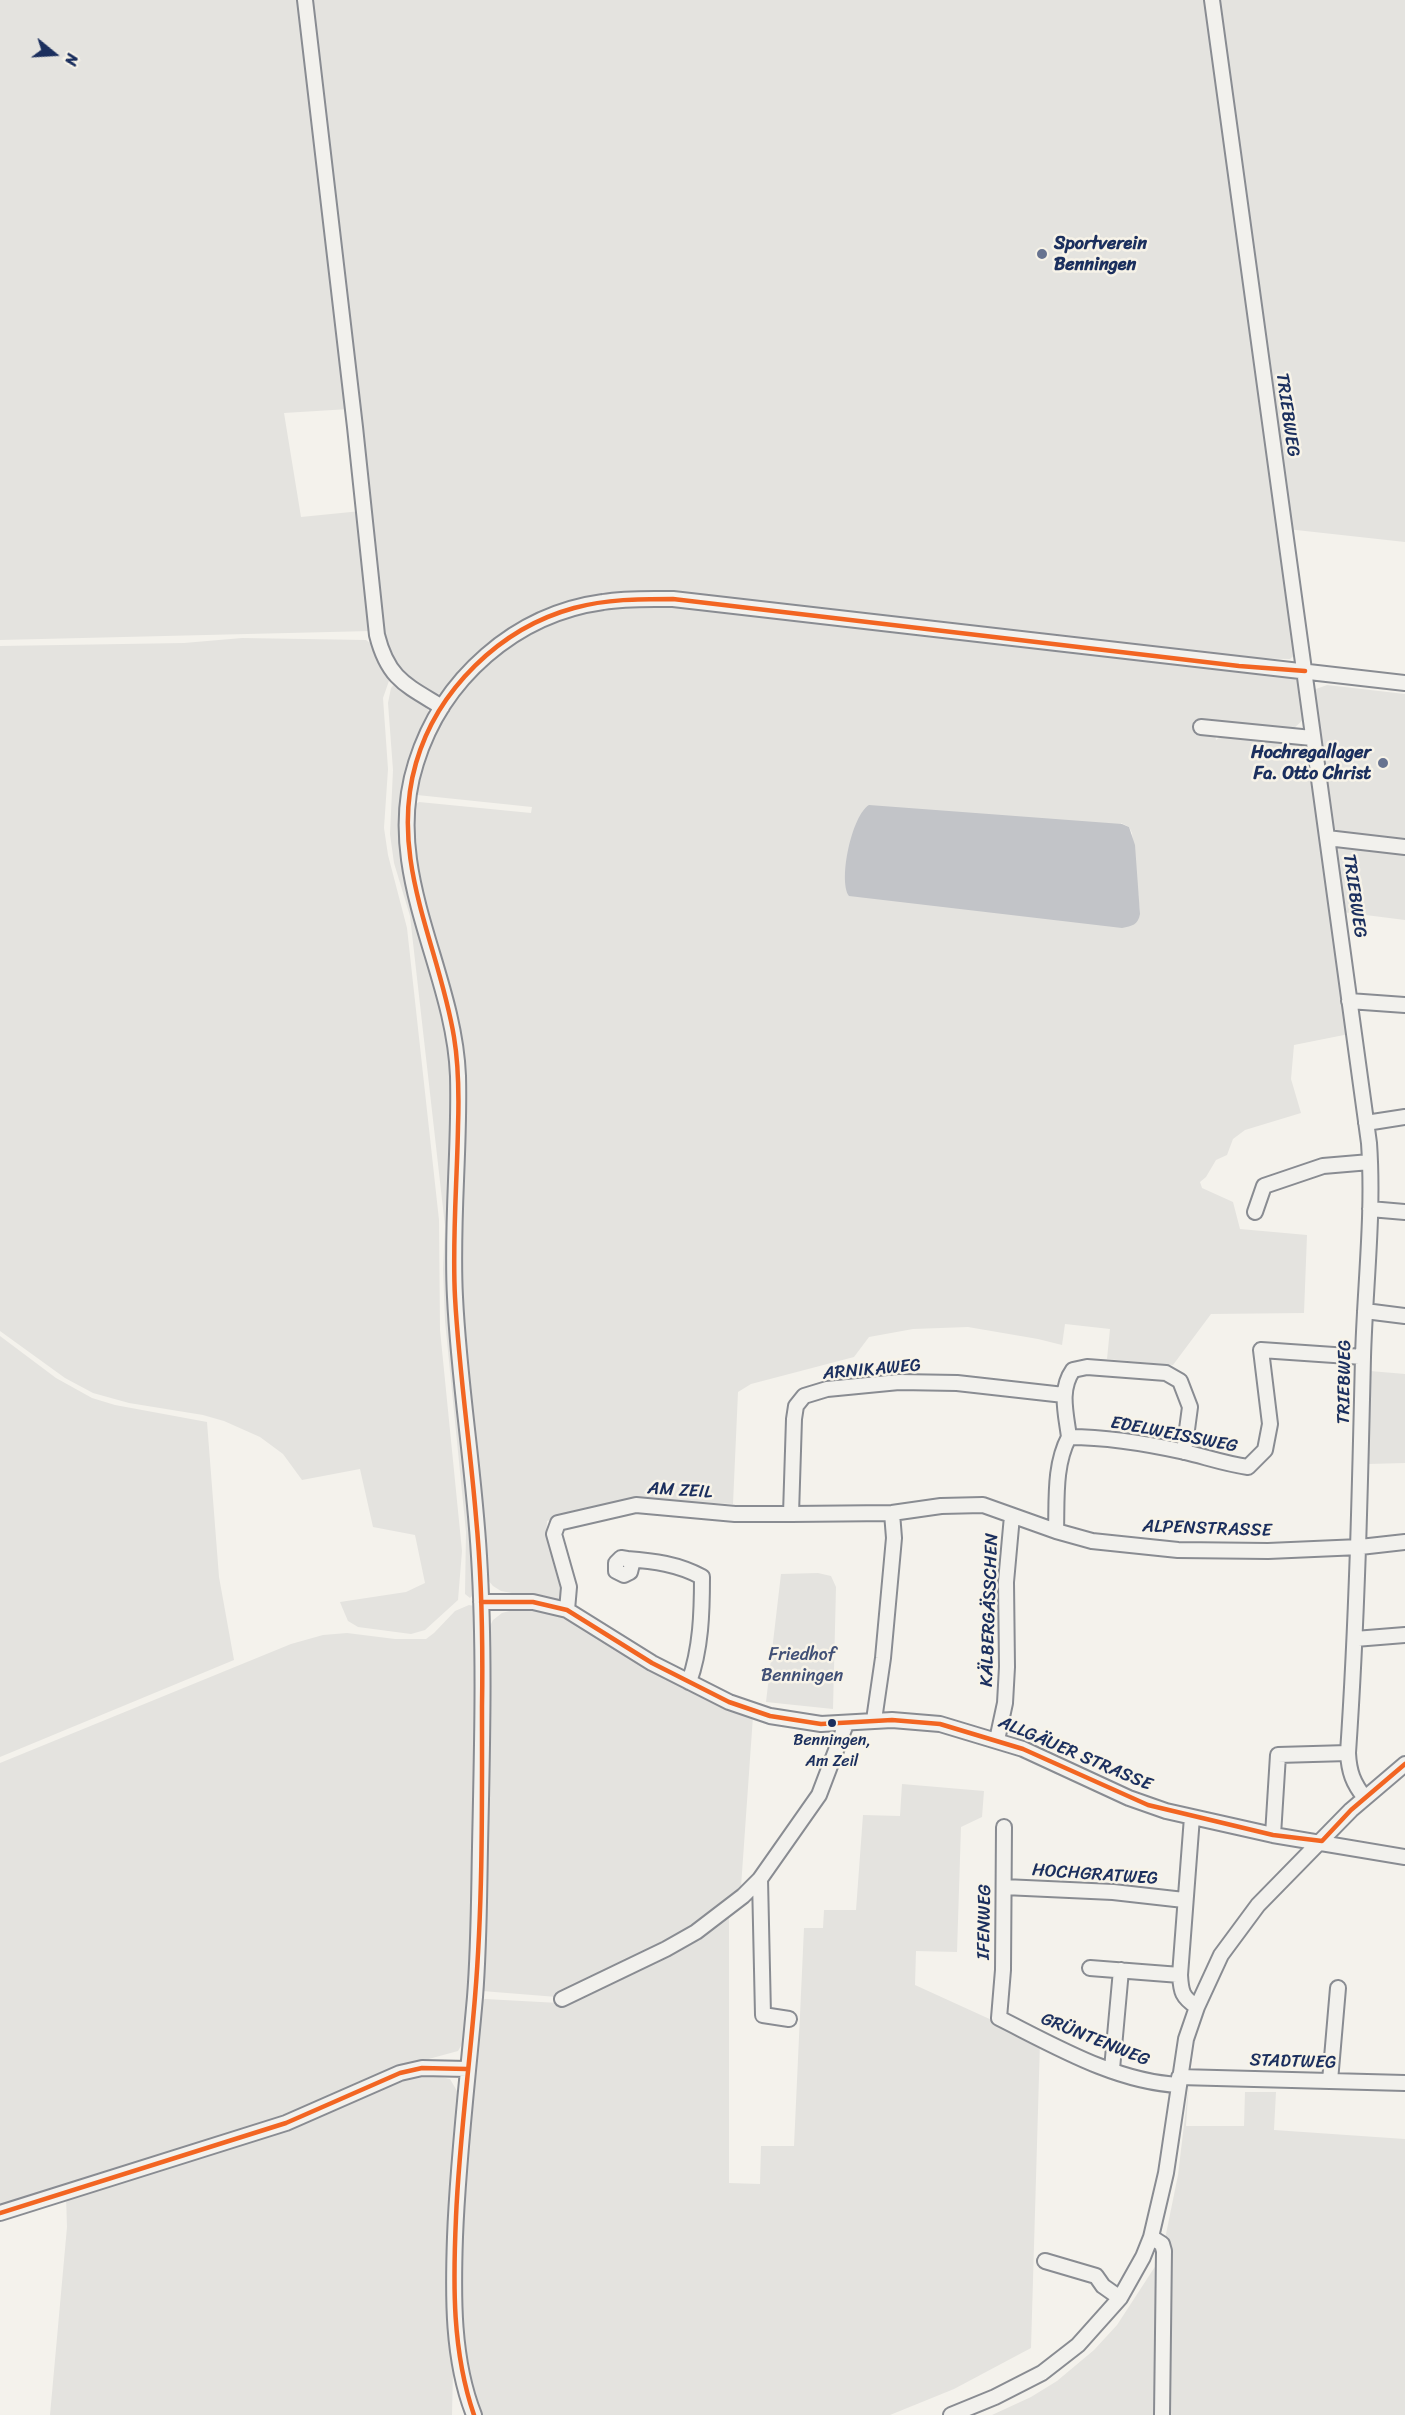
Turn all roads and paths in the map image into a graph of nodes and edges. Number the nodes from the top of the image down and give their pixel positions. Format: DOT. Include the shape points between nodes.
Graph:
graph roads {
  1 [pos="305,0"];
  2 [pos="1212,0"];
  3 [pos="1305,671"];
  4 [pos="1405,683"];
  5 [pos="442,707"];
  6 [pos="1201,727"];
  7 [pos="1312,738"];
  8 [pos="1327,838"];
  9 [pos="1405,847"];
  10 [pos="1349,1001"];
  11 [pos="1405,1005"];
  12 [pos="1405,1117"];
  13 [pos="1366,1123"];
  14 [pos="1370,1162"];
  15 [pos="1370,1209"];
  16 [pos="1256,1212"];
  17 [pos="1405,1212"];
  18 [pos="1365,1311"];
  19 [pos="1405,1316"];
  20 [pos="1364,1358"];
  21 [pos="1064,1395"];
  22 [pos="1069,1437"];
  23 [pos="1184,1452"];
  24 [pos="892,1513"];
  25 [pos="791,1514"];
  26 [pos="1012,1516"];
  27 [pos="1056,1531"];
  28 [pos="1405,1542"];
  29 [pos="1360,1547"];
  30 [pos="627,1559"];
  31 [pos="481,1602"];
  32 [pos="567,1610"];
  33 [pos="1405,1635"];
  34 [pos="1355,1639"];
  35 [pos="688,1682"];
  36 [pos="874,1720"];
  37 [pos="846,1724"];
  38 [pos="997,1740"];
  39 [pos="1348,1753"];
  40 [pos="1405,1764"];
  41 [pos="1365,1798"];
  42 [pos="1192,1817"];
  43 [pos="1004,1827"];
  44 [pos="1273,1835"];
  45 [pos="1322,1841"];
  46 [pos="1405,1857"];
  47 [pos="760,1879"];
  48 [pos="1004,1887"];
  49 [pos="1184,1900"];
  50 [pos="1090,1968"];
  51 [pos="1121,1970"];
  52 [pos="1180,1975"];
  53 [pos="1338,1988"];
  54 [pos="562,1999"];
  55 [pos="1197,2007"];
  56 [pos="999,2018"];
  57 [pos="789,2019"];
  58 [pos="467,2069"];
  59 [pos="1112,2069"];
  60 [pos="1179,2081"];
  61 [pos="1330,2081"];
  62 [pos="1405,2083"];
  63 [pos="0,2213"];
  64 [pos="1151,2237"];
  65 [pos="1045,2262"];
  66 [pos="1120,2298"];
  67 [pos="474,2415"];
  68 [pos="951,2415"];
  69 [pos="1162,2415"];
  1 -- 5 [label="street" via="377,635 388,667 396,677"];
  2 -- 3 [label="street, TRIEBWEG"];
  3 -- 4 [label="street"];
  3 -- 5 [label="street" via="673,599 631,599 575,608 522,629 471,669"];
  3 -- 7 [label="street, TRIEBWEG"];
  5 -- 31 [label="street" via="411,780 406,846 415,898 449,1007 457,1058 454,1289"];
  6 -- 7 [label="street"];
  7 -- 8 [label="street, TRIEBWEG"];
  8 -- 9 [label="street"];
  8 -- 10 [label="street, TRIEBWEG"];
  10 -- 11 [label="street"];
  10 -- 13 [label="street, TRIEBWEG"];
  12 -- 13 [label="street"];
  13 -- 14 [label="street, TRIEBWEG"];
  14 -- 15 [label="street, TRIEBWEG"];
  14 -- 16 [label="street" via="1323,1166 1264,1186"];
  15 -- 17 [label="street"];
  15 -- 18 [label="street, TRIEBWEG"];
  18 -- 19 [label="street"];
  18 -- 20 [label="street, TRIEBWEG"];
  20 -- 23 [label="street, EDELWEISSWEG" via="1261,1350 1270,1424 1265,1450 1248,1467"];
  20 -- 29 [label="street, TRIEBWEG"];
  21 -- 22 [label="street"];
  21 -- 23 [label="street" via="1073,1370 1087,1367 1166,1373 1180,1381 1189,1401"];
  21 -- 25 [label="street, ARNIKAWEG" via="957,1383 899,1382 827,1389 804,1396 796,1406 794,1419"];
  22 -- 23 [label="street, EDELWEISSWEG"];
  22 -- 27 [label="street" via="1059,1465"];
  24 -- 25 [label="street, AM ZEIL"];
  24 -- 26 [label="street, AM ZEIL" via="983,1505"];
  24 -- 36 [label="street" via="894,1538"];
  25 -- 32 [label="street, AM ZEIL" via="636,1506 558,1523 554,1534 569,1587"];
  26 -- 27 [label="street, ALPENSTRASSE"];
  26 -- 38 [label="street, KÄLBERGÄSSCHEN" via="1006,1582 1005,1703"];
  27 -- 29 [label="street, ALPENSTRASSE" via="1092,1541 1178,1550"];
  28 -- 29 [label="street, ALPENSTRASSE"];
  29 -- 34 [label="street, TRIEBWEG"];
  30 -- 35 [label="street" via="683,1567 702,1576 702,1614"];
  31 -- 32 [label="street, ALLGÄUER STRASSE" via="533,1602"];
  31 -- 58 [label="street" via="478,1922"];
  32 -- 35 [label="street, ALLGÄUER STRASSE"];
  33 -- 34 [label="street"];
  34 -- 39 [label="street, TRIEBWEG"];
  35 -- 37 [label="street, ALLGÄUER STRASSE" via="770,1716"];
  36 -- 37 [label="street, ALLGÄUER STRASSE"];
  36 -- 38 [label="street, ALLGÄUER STRASSE" via="925,1721"];
  37 -- 47 [label="street" via="819,1795"];
  38 -- 42 [label="street, ALLGÄUER STRASSE" via="1129,1798"];
  39 -- 41 [label="street, TRIEBWEG" via="1353,1784"];
  39 -- 44 [label="street" via="1278,1755"];
  40 -- 41 [label="street"];
  41 -- 45 [label="street"];
  42 -- 44 [label="street, ALLGÄUER STRASSE"];
  42 -- 49 [label="street"];
  43 -- 48 [label="street, IFENWEG"];
  44 -- 45 [label="street, ALLGÄUER STRASSE"];
  45 -- 46 [label="street, ALLGÄUER STRASSE"];
  45 -- 55 [label="street" via="1258,1905 1221,1955"];
  47 -- 54 [label="street" via="696,1932 638,1965"];
  47 -- 57 [label="street" via="763,2015"];
  48 -- 49 [label="street, HOCHGRATWEG"];
  48 -- 56 [label="street, IFENWEG"];
  49 -- 52 [label="street"];
  50 -- 51 [label="street"];
  51 -- 52 [label="street"];
  51 -- 59 [label="street"];
  52 -- 55 [label="street" via="1181,1993"];
  53 -- 61 [label="street"];
  55 -- 60 [label="street" via="1186,2039"];
  56 -- 59 [label="street, GRÜNTENWEG"];
  58 -- 63 [label="street" via="422,2068 400,2073 286,2123"];
  58 -- 67 [label="street" via="454,2270 460,2360"];
  59 -- 60 [label="street, GRÜNTENWEG" via="1156,2084"];
  60 -- 61 [label="street, STADTWEG"];
  60 -- 64 [label="street" via="1166,2173"];
  61 -- 62 [label="street, STADTWEG"];
  64 -- 66 [label="street"];
  64 -- 69 [label="street" via="1162,2244 1164,2251"];
  65 -- 66 [label="street" via="1096,2276"];
  66 -- 68 [label="street" via="1078,2345 1042,2373"];
}
